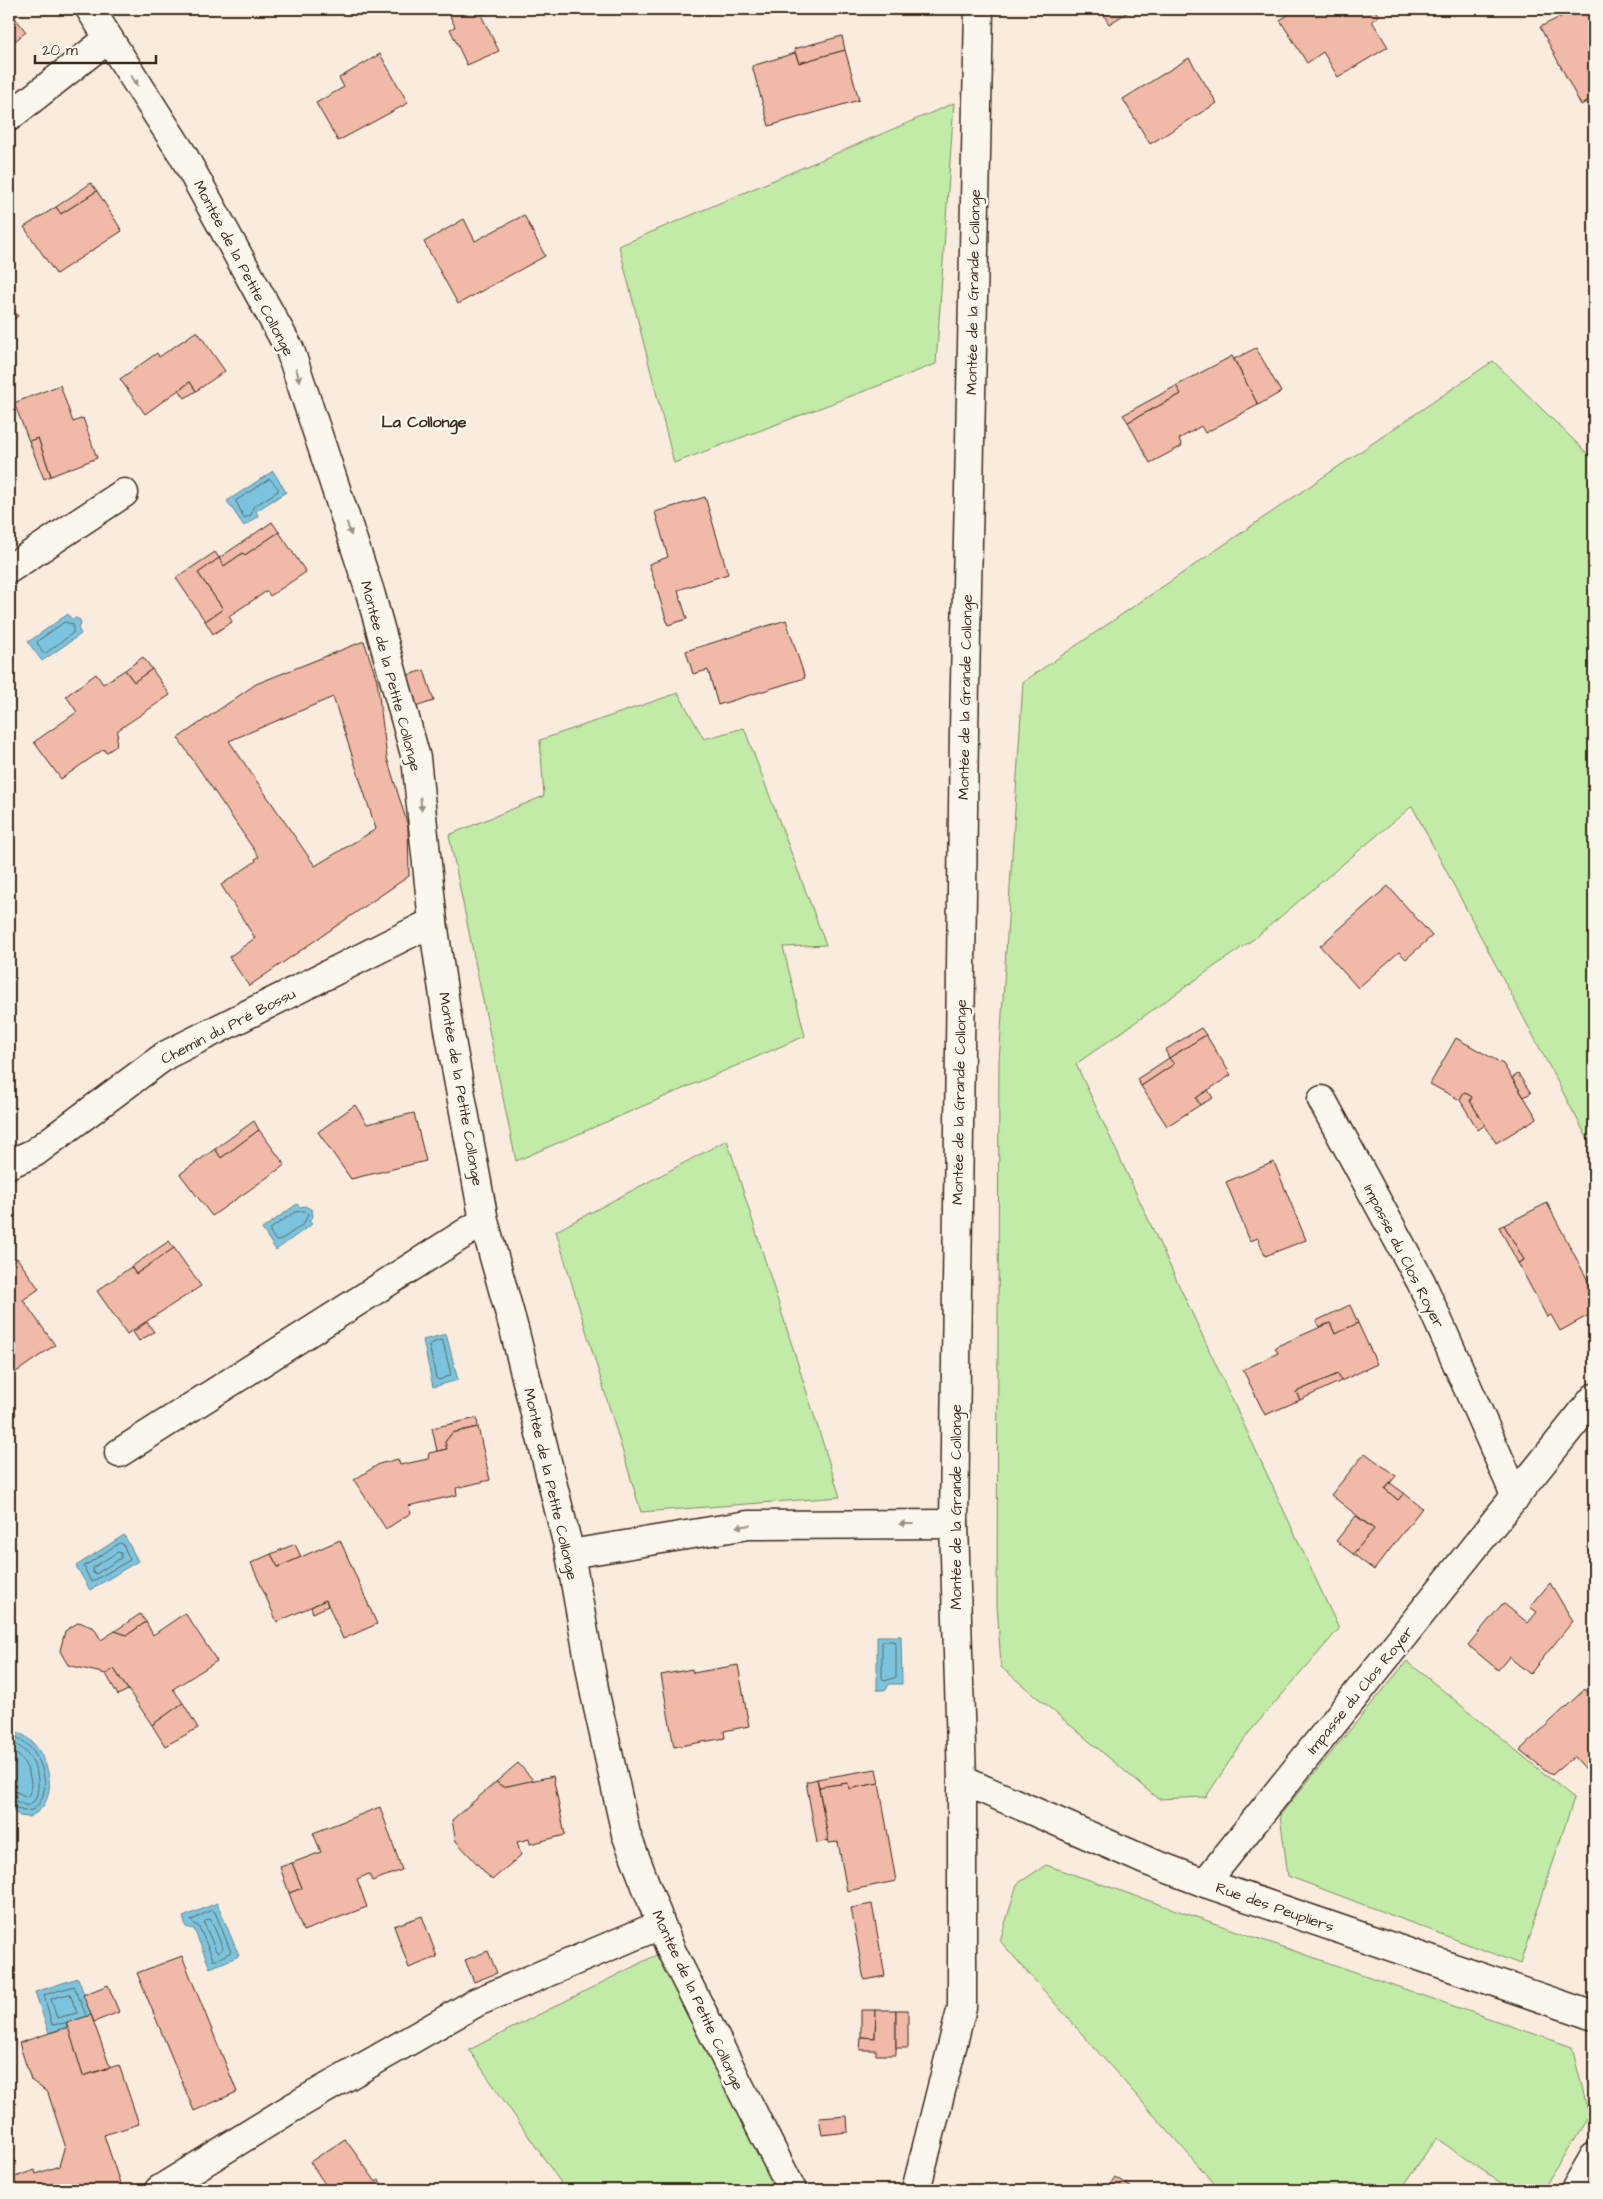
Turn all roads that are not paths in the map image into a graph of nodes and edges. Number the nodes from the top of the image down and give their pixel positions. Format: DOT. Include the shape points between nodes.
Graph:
graph roads {
  1 [pos="90,9"];
  2 [pos="979,9"];
  3 [pos="108,39"];
  4 [pos="9,117"];
  5 [pos="124,493"];
  6 [pos="9,569"];
  7 [pos="433,922"];
  8 [pos="1322,1100"];
  9 [pos="9,1164"];
  10 [pos="484,1221"];
  11 [pos="1594,1398"];
  12 [pos="119,1452"];
  13 [pos="1516,1496"];
  14 [pos="954,1524"];
  15 [pos="570,1554"];
  16 [pos="962,1780"];
  17 [pos="1205,1883"];
  18 [pos="660,1924"];
  19 [pos="1594,2016"];
  20 [pos="1594,2157"];
  21 [pos="159,2190"];
  22 [pos="792,2190"];
  23 [pos="916,2190"];
  24 [pos="1575,2190"];
  1 -- 3 [label="street, Montée de la Petite Collonge"];
  2 -- 14 [label="street, Montée de la Grande Collonge" via="964,722"];
  3 -- 4 [label="street"];
  3 -- 7 [label="street, Montée de la Petite Collonge, one-way" via="183,155 290,350 370,592 416,758"];
  5 -- 6 [label="street"];
  7 -- 9 [label="street, Chemin du Pré Bossu" via="166,1055 34,1154"];
  7 -- 10 [label="street, Montée de la Petite Collonge"];
  8 -- 13 [label="street, Impasse du Clos Royer" via="1421,1282"];
  10 -- 12 [label="street"];
  10 -- 15 [label="street, Montée de la Petite Collonge"];
  11 -- 13 [label="street, Impasse du Clos Royer"];
  13 -- 17 [label="street, Impasse du Clos Royer"];
  14 -- 15 [label="street, one-way" via="748,1525"];
  14 -- 16 [label="street, Montée de la Grande Collonge"];
  15 -- 18 [label="street, Montée de la Petite Collonge" via="595,1694 626,1834"];
  16 -- 17 [label="street, Rue des Peupliers"];
  16 -- 23 [label="street, Montée de la Grande Collonge" via="962,2007"];
  17 -- 19 [label="street, Rue des Peupliers"];
  18 -- 21 [label="street" via="477,2002 290,2108"];
  18 -- 22 [label="street, Montée de la Petite Collonge"];
  20 -- 24 [label="street"];
}
